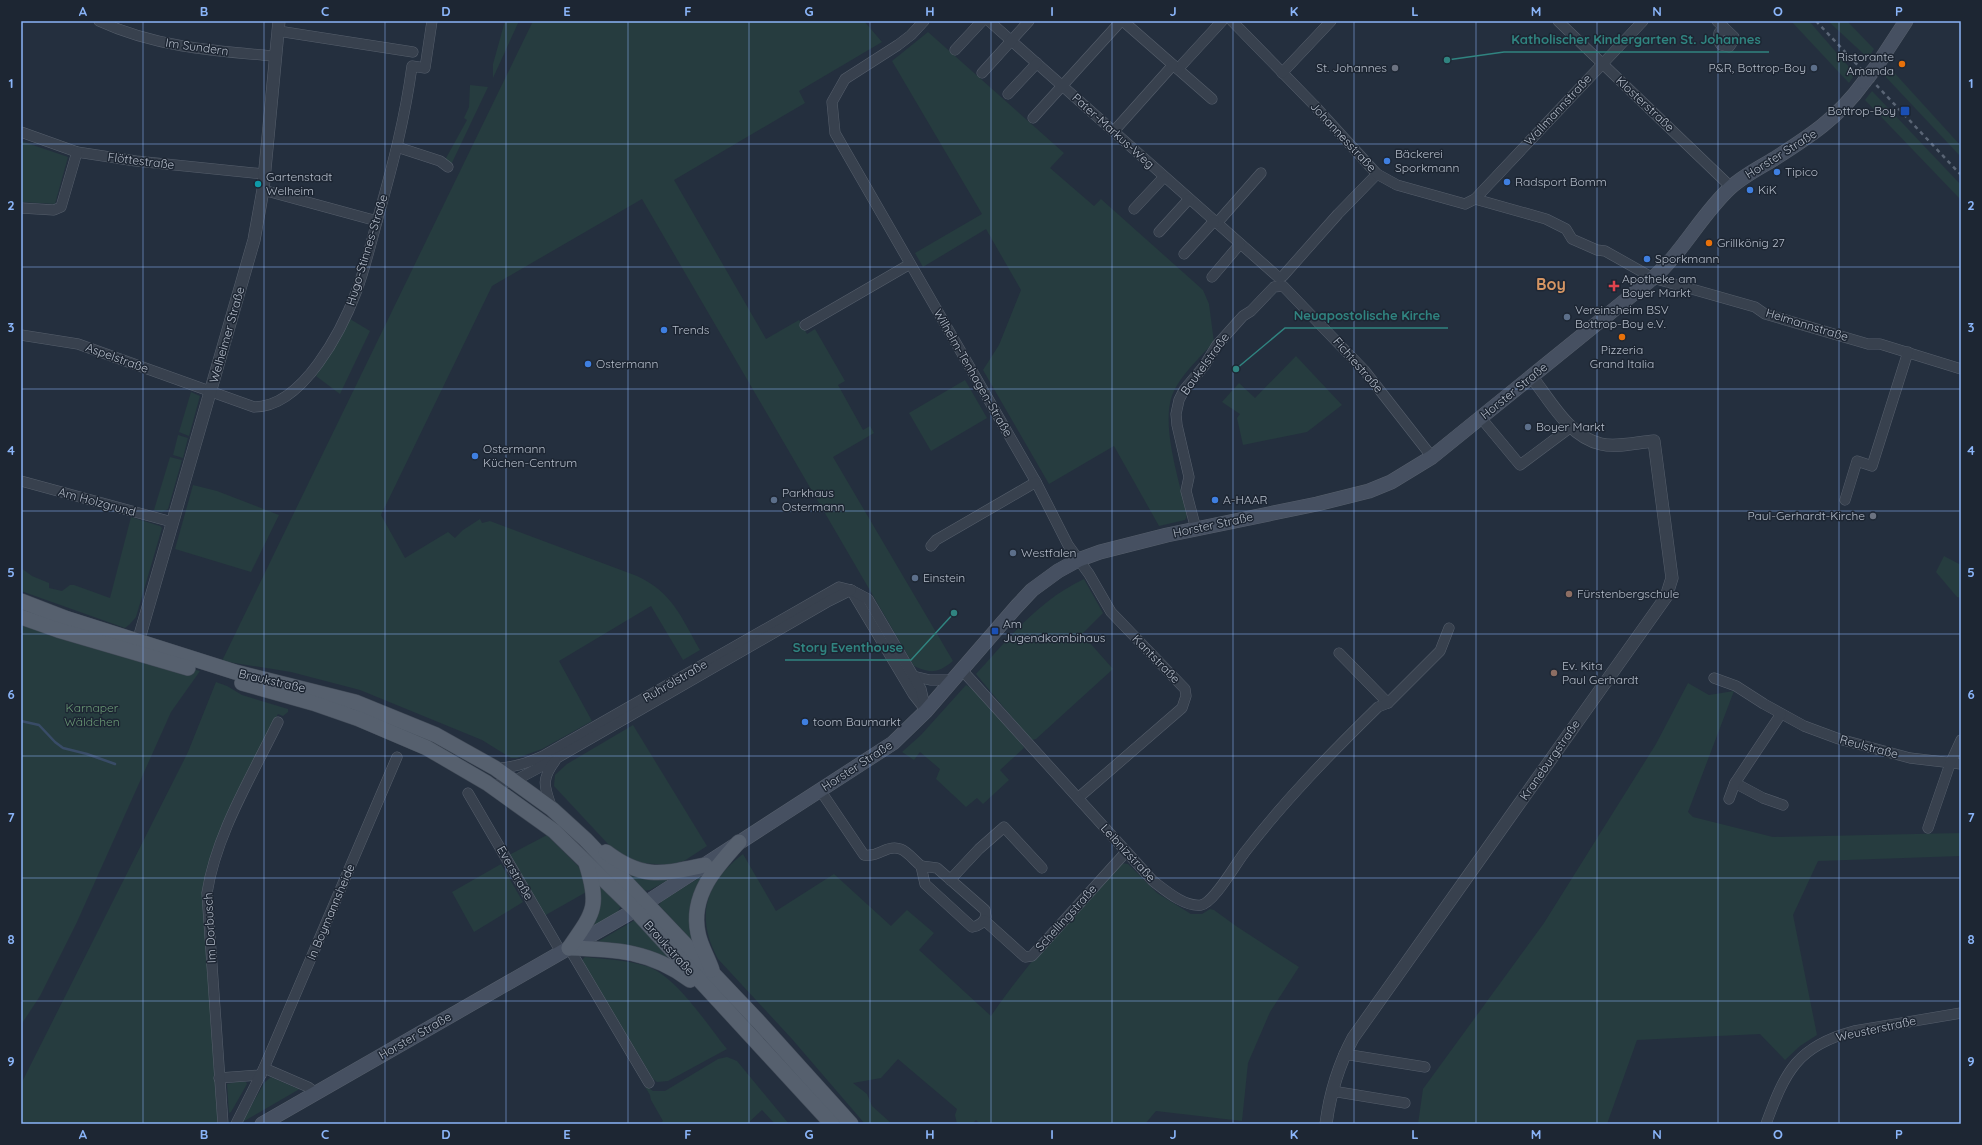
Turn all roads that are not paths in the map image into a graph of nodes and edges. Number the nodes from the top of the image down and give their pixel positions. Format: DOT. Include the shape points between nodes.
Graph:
graph roads {
  1 [pos="99,21"];
  2 [pos="432,21"];
  3 [pos="924,21"];
  4 [pos="982,21"];
  5 [pos="989,21"];
  6 [pos="1029,21"];
  7 [pos="1122,21"];
  8 [pos="1222,21"];
  9 [pos="1232,21"];
  10 [pos="1331,21"];
  11 [pos="1558,21"];
  12 [pos="1643,21"];
  13 [pos="1906,21"];
  14 [pos="278,26"];
  15 [pos="1011,40"];
  16 [pos="955,50"];
  17 [pos="413,52"];
  18 [pos="427,53"];
  19 [pos="274,56"];
  20 [pos="1037,63"];
  21 [pos="1602,63"];
  22 [pos="412,66"];
  23 [pos="1175,67"];
  24 [pos="982,73"];
  25 [pos="1282,73"];
  26 [pos="1063,86"];
  27 [pos="1008,94"];
  28 [pos="1212,99"];
  29 [pos="1034,118"];
  30 [pos="1114,131"];
  31 [pos="21,132"];
  32 [pos="397,147"];
  33 [pos="77,152"];
  34 [pos="448,167"];
  35 [pos="1261,173"];
  36 [pos="264,174"];
  37 [pos="1377,174"];
  38 [pos="1164,177"];
  39 [pos="1731,187"];
  40 [pos="263,190"];
  41 [pos="1189,199"];
  42 [pos="1475,199"];
  43 [pos="21,208"];
  44 [pos="1134,209"];
  45 [pos="376,222"];
  46 [pos="1216,222"];
  47 [pos="1158,232"];
  48 [pos="1240,244"];
  49 [pos="1184,254"];
  50 [pos="910,264"];
  51 [pos="1212,277"];
  52 [pos="1653,278"];
  53 [pos="1274,287"];
  54 [pos="805,325"];
  55 [pos="21,335"];
  56 [pos="1908,352"];
  57 [pos="1961,369"];
  58 [pos="1531,376"];
  59 [pos="211,392"];
  60 [pos="1481,418"];
  61 [pos="1571,427"];
  62 [pos="1432,457"];
  63 [pos="21,481"];
  64 [pos="1036,482"];
  65 [pos="1845,500"];
  66 [pos="172,522"];
  67 [pos="1196,528"];
  68 [pos="931,546"];
  69 [pos="1078,560"];
  70 [pos="851,590"];
  71 [pos="21,601"];
  72 [pos="21,617"];
  73 [pos="1449,628"];
  74 [pos="138,642"];
  75 [pos="1339,653"];
  76 [pos="957,674"];
  77 [pos="913,676"];
  78 [pos="1714,678"];
  79 [pos="1388,703"];
  80 [pos="926,711"];
  81 [pos="1781,714"];
  82 [pos="278,722"];
  83 [pos="1961,740"];
  84 [pos="397,757"];
  85 [pos="557,758"];
  86 [pos="1950,764"];
  87 [pos="1961,764"];
  88 [pos="495,768"];
  89 [pos="514,781"];
  90 [pos="1735,783"];
  91 [pos="492,786"];
  92 [pos="820,790"];
  93 [pos="468,793"];
  94 [pos="1078,798"];
  95 [pos="1729,799"];
  96 [pos="1783,805"];
  97 [pos="552,809"];
  98 [pos="1928,828"];
  99 [pos="586,840"];
  100 [pos="740,842"];
  101 [pos="1126,852"];
  102 [pos="584,859"];
  103 [pos="705,865"];
  104 [pos="921,866"];
  105 [pos="1042,868"];
  106 [pos="950,880"];
  107 [pos="640,907"];
  108 [pos="984,920"];
  109 [pos="565,950"];
  110 [pos="716,978"];
  111 [pos="716,1000"];
  112 [pos="1961,1013"];
  113 [pos="1344,1054"];
  114 [pos="1425,1067"];
  115 [pos="262,1072"];
  116 [pos="219,1078"];
  117 [pos="649,1083"];
  118 [pos="1332,1091"];
  119 [pos="316,1093"];
  120 [pos="1405,1103"];
  121 [pos="223,1124"];
  122 [pos="236,1124"];
  123 [pos="262,1124"];
  124 [pos="832,1124"];
  125 [pos="851,1124"];
  126 [pos="1326,1124"];
  127 [pos="1766,1124"];
  1 -- 19 [label="street, Im Sundern" via="119,30 174,46"];
  2 -- 18 [label="street"];
  3 -- 50 [label="street, Wilhelm-Tenhagen-Straße" via="898,45 845,79 832,102 835,133"];
  4 -- 16 [label="street"];
  5 -- 15 [label="street, Pater-Markus-Weg"];
  6 -- 15 [label="street"];
  7 -- 23 [label="street"];
  7 -- 26 [label="street"];
  8 -- 23 [label="street"];
  9 -- 25 [label="street, Johannesstraße"];
  10 -- 25 [label="street"];
  11 -- 21 [label="street, Klosterstraße"];
  12 -- 21 [label="street, Wallmannstraße"];
  13 -- 39 [label="main road, Horster Straße, bridge" via="1876,67 1847,104 1821,128"];
  14 -- 17 [label="street"];
  14 -- 19 [label="street, Welheimer Straße"];
  15 -- 20 [label="street, Pater-Markus-Weg"];
  15 -- 24 [label="street"];
  17 -- 18 [label="street"];
  17 -- 22 [label="street, Hugo-Stinnes-Straße"];
  18 -- 22 [label="street" via="425,68"];
  19 -- 36 [label="street, Welheimer Straße"];
  20 -- 26 [label="street, Pater-Markus-Weg"];
  20 -- 27 [label="street"];
  21 -- 39 [label="street, Klosterstraße"];
  21 -- 42 [label="street, Wallmannstraße"];
  22 -- 32 [label="street, Hugo-Stinnes-Straße" via="406,110"];
  23 -- 28 [label="street"];
  23 -- 30 [label="street"];
  25 -- 37 [label="street, Johannesstraße"];
  26 -- 29 [label="street, Pater-Markus-Weg"];
  26 -- 30 [label="street, Pater-Markus-Weg"];
  30 -- 38 [label="street, Pater-Markus-Weg"];
  31 -- 33 [label="street, Flöttestraße"];
  32 -- 34 [label="street" via="440,161"];
  32 -- 45 [label="street, Hugo-Stinnes-Straße"];
  33 -- 36 [label="street, Flöttestraße" via="136,161"];
  33 -- 43 [label="street" via="60,207 54,210"];
  35 -- 46 [label="street"];
  36 -- 40 [label="street, Welheimer Straße"];
  37 -- 42 [label="street, Johannesstraße" via="1398,185 1465,204"];
  37 -- 48 [label="street, Pater-Markus-Weg" via="1281,277 1275,276"];
  38 -- 41 [label="street, Pater-Markus-Weg"];
  38 -- 44 [label="street, Pater-Markus-Weg"];
  39 -- 52 [label="main road, Horster Straße" via="1669,264"];
  40 -- 45 [label="street"];
  40 -- 59 [label="street, Welheimer Straße" via="254,240"];
  41 -- 46 [label="street, Pater-Markus-Weg"];
  41 -- 47 [label="street"];
  42 -- 52 [label="street, Johannesstraße" via="1546,219 1566,229 1572,239 1605,251"];
  45 -- 59 [label="street, Hugo-Stinnes-Straße" via="357,289 341,325 299,387 280,400 261,407 248,406"];
  46 -- 48 [label="street, Pater-Markus-Weg"];
  46 -- 49 [label="street"];
  48 -- 51 [label="street"];
  50 -- 54 [label="street"];
  50 -- 64 [label="street, Wilhelm-Tenhagen-Straße"];
  52 -- 56 [label="street, Heimannstraße" via="1748,305 1765,314 1792,322 1868,344 1880,344"];
  52 -- 58 [label="main road, Horster Straße"];
  53 -- 62 [label="street, Fichtestraße" via="1283,286 1364,370"];
  53 -- 67 [label="street, Baukelstraße" via="1217,345 1179,400 1177,425 1189,477 1186,491"];
  55 -- 59 [label="street, Aspelstraße" via="78,344"];
  56 -- 57 [label="street, Heimannstraße"];
  56 -- 65 [label="street" via="1872,466 1857,461"];
  58 -- 60 [label="main road, Horster Straße"];
  58 -- 61 [label="street"];
  59 -- 66 [label="street, Welheimer Straße"];
  60 -- 61 [label="street" via="1520,465"];
  60 -- 62 [label="main road, Horster Straße"];
  61 -- 113 [label="street, Kraneburgstraße" via="1601,444 1654,441 1672,572 1666,597 1384,993"];
  62 -- 67 [label="main road, Horster Straße" via="1405,474 1369,491"];
  63 -- 66 [label="street, Am Holzgrund"];
  64 -- 68 [label="street" via="936,540"];
  64 -- 69 [label="street, Wilhelm-Tenhagen-Straße"];
  66 -- 74 [label="street, Welheimer Straße"];
  67 -- 69 [label="main road, Horster Straße" via="1143,540"];
  69 -- 76 [label="main road, Horster Straße" via="1032,590"];
  69 -- 94 [label="street, Kantstraße" via="1110,612 1185,689 1186,696 1178,711"];
  70 -- 77 [label="street" via="868,599"];
  70 -- 80 [label="street" via="913,694"];
  70 -- 85 [label="street, Ruhrölstraße"];
  70 -- 88 [label="street, Ruhrölstraße" via="839,588 832,591 543,756 522,765"];
  71 -- 74 [label="main road, Braukstraße"];
  72 -- 91 [label="main road, Braukstraße" via="58,630 313,703 359,719 427,748"];
  73 -- 79 [label="street, Leibnizstraße" via="1440,651"];
  74 -- 88 [label="main road, Braukstraße" via="235,672 355,702 436,735"];
  75 -- 79 [label="street"];
  76 -- 77 [label="street" via="930,680"];
  76 -- 80 [label="main road, Horster Straße"];
  76 -- 94 [label="street, Leibnizstraße"];
  77 -- 80 [label="street" via="921,689"];
  78 -- 81 [label="street, Reulstraße" via="1736,686"];
  79 -- 101 [label="street, Leibnizstraße" via="1378,707 1309,775 1244,852 1210,900 1201,905 1189,904 1153,881"];
  80 -- 92 [label="main road, Horster Straße" via="893,743"];
  81 -- 86 [label="street, Reulstraße" via="1804,726 1845,741 1910,758"];
  81 -- 90 [label="street"];
  82 -- 116 [label="street, Im Dorbusch" via="217,848 210,870 207,893"];
  83 -- 86 [label="street"];
  84 -- 115 [label="street, In Boymannsheide"];
  85 -- 89 [label="street"];
  85 -- 97 [label="street" via="546,772 544,782"];
  86 -- 87 [label="street, Reulstraße"];
  86 -- 98 [label="street"];
  88 -- 89 [label="main road, Braukstraße"];
  89 -- 91 [label="street"];
  89 -- 97 [label="main road, Braukstraße"];
  90 -- 95 [label="street"];
  90 -- 96 [label="street" via="1762,798"];
  91 -- 102 [label="main road, Braukstraße" via="554,830"];
  92 -- 100 [label="main road, Horster Straße"];
  92 -- 104 [label="street" via="864,855 871,856 889,848 899,848"];
  93 -- 109 [label="street, Everstraße"];
  94 -- 101 [label="street, Leibnizstraße"];
  97 -- 99 [label="main road, Braukstraße"];
  99 -- 103 [label="main road" via="632,868 651,873 673,872"];
  99 -- 107 [label="main road, Braukstraße"];
  100 -- 103 [label="main road, Horster Straße"];
  100 -- 110 [label="main road" via="714,870 699,899 696,923 698,934"];
  101 -- 108 [label="street, Schellingstraße" via="1032,956 1025,957"];
  102 -- 107 [label="main road, Braukstraße"];
  102 -- 109 [label="main road" via="593,886 593,910"];
  103 -- 107 [label="main road, Horster Straße"];
  104 -- 106 [label="street" via="938,868"];
  104 -- 108 [label="street" via="924,884 972,927"];
  105 -- 106 [label="street" via="1004,827 978,849"];
  106 -- 108 [label="street" via="985,910"];
  107 -- 109 [label="main road, Horster Straße"];
  107 -- 110 [label="main road, Braukstraße"];
  107 -- 111 [label="main road, Braukstraße"];
  109 -- 111 [label="main road" via="614,949 647,957 676,970"];
  109 -- 117 [label="street"];
  109 -- 119 [label="main road, Horster Straße"];
  110 -- 125 [label="main road, Braukstraße" via="758,1020"];
  111 -- 124 [label="main road, Braukstraße"];
  112 -- 127 [label="street, Weusterstraße" via="1854,1031 1826,1040 1804,1054 1785,1077"];
  113 -- 114 [label="street"];
  113 -- 118 [label="street, Kraneburgstraße"];
  115 -- 116 [label="street"];
  115 -- 119 [label="street" via="308,1087"];
  115 -- 122 [label="street, In Boymannsheide"];
  116 -- 121 [label="street, Im Dorbusch"];
  118 -- 120 [label="street"];
  118 -- 126 [label="street, Kraneburgstraße"];
  119 -- 123 [label="main road, Horster Straße"];
}
